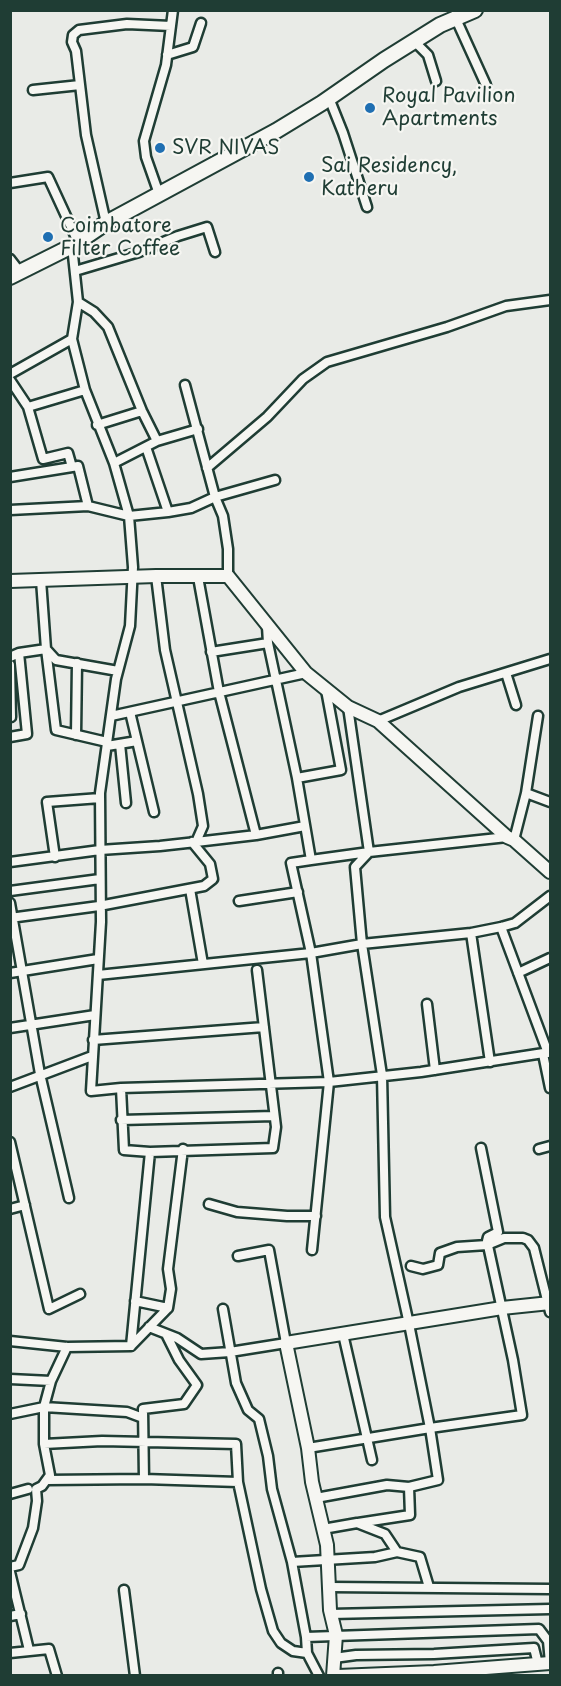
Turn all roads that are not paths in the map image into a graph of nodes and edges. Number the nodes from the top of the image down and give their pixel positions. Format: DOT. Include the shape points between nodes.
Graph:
graph roads {
  1 [pos="173,10"];
  2 [pos="475,10"];
  3 [pos="456,19"];
  4 [pos="201,23"];
  5 [pos="171,26"];
  6 [pos="414,41"];
  7 [pos="167,55"];
  8 [pos="436,81"];
  9 [pos="80,85"];
  10 [pos="486,85"];
  11 [pos="33,90"];
  12 [pos="329,98"];
  13 [pos="10,183"];
  14 [pos="159,194"];
  15 [pos="367,207"];
  16 [pos="106,223"];
  17 [pos="75,244"];
  18 [pos="216,252"];
  19 [pos="10,259"];
  20 [pos="75,271"];
  21 [pos="15,275"];
  22 [pos="550,300"];
  23 [pos="78,302"];
  24 [pos="72,339"];
  25 [pos="10,374"];
  26 [pos="10,380"];
  27 [pos="185,385"];
  28 [pos="85,390"];
  29 [pos="28,407"];
  30 [pos="142,411"];
  31 [pos="97,425"];
  32 [pos="198,429"];
  33 [pos="157,441"];
  34 [pos="146,447"];
  35 [pos="114,463"];
  36 [pos="72,467"];
  37 [pos="207,468"];
  38 [pos="10,477"];
  39 [pos="275,480"];
  40 [pos="214,498"];
  41 [pos="88,506"];
  42 [pos="10,510"];
  43 [pos="168,512"];
  44 [pos="129,516"];
  45 [pos="132,576"];
  46 [pos="156,576"];
  47 [pos="198,576"];
  48 [pos="228,576"];
  49 [pos="41,580"];
  50 [pos="10,581"];
  51 [pos="267,625"];
  52 [pos="268,643"];
  53 [pos="46,649"];
  54 [pos="19,652"];
  55 [pos="211,652"];
  56 [pos="10,657"];
  57 [pos="550,659"];
  58 [pos="77,663"];
  59 [pos="10,665"];
  60 [pos="118,671"];
  61 [pos="306,673"];
  62 [pos="506,673"];
  63 [pos="276,679"];
  64 [pos="326,690"];
  65 [pos="219,692"];
  66 [pos="178,702"];
  67 [pos="516,705"];
  68 [pos="348,707"];
  69 [pos="130,712"];
  70 [pos="111,716"];
  71 [pos="538,716"];
  72 [pos="10,717"];
  73 [pos="378,721"];
  74 [pos="76,735"];
  75 [pos="10,737"];
  76 [pos="137,741"];
  77 [pos="107,744"];
  78 [pos="120,744"];
  79 [pos="297,778"];
  80 [pos="526,793"];
  81 [pos="100,798"];
  82 [pos="550,802"];
  83 [pos="126,803"];
  84 [pos="154,812"];
  85 [pos="305,826"];
  86 [pos="256,835"];
  87 [pos="510,838"];
  88 [pos="194,842"];
  89 [pos="100,850"];
  90 [pos="369,852"];
  91 [pos="55,857"];
  92 [pos="311,860"];
  93 [pos="10,862"];
  94 [pos="550,872"];
  95 [pos="100,879"];
  96 [pos="190,889"];
  97 [pos="10,891"];
  98 [pos="298,892"];
  99 [pos="550,896"];
  100 [pos="239,901"];
  101 [pos="10,903"];
  102 [pos="99,906"];
  103 [pos="12,918"];
  104 [pos="501,927"];
  105 [pos="471,933"];
  106 [pos="14,943"];
  107 [pos="362,944"];
  108 [pos="311,953"];
  109 [pos="98,958"];
  110 [pos="550,958"];
  111 [pos="203,964"];
  112 [pos="256,970"];
  113 [pos="22,971"];
  114 [pos="10,973"];
  115 [pos="518,973"];
  116 [pos="98,975"];
  117 [pos="427,1004"];
  118 [pos="95,1015"];
  119 [pos="32,1025"];
  120 [pos="264,1027"];
  121 [pos="10,1028"];
  122 [pos="93,1040"];
  123 [pos="547,1053"];
  124 [pos="92,1056"];
  125 [pos="489,1062"];
  126 [pos="435,1070"];
  127 [pos="40,1074"];
  128 [pos="382,1075"];
  129 [pos="329,1082"];
  130 [pos="269,1084"];
  131 [pos="10,1087"];
  132 [pos="550,1088"];
  133 [pos="121,1089"];
  134 [pos="274,1116"];
  135 [pos="121,1120"];
  136 [pos="10,1142"];
  137 [pos="550,1146"];
  138 [pos="481,1148"];
  139 [pos="183,1149"];
  140 [pos="539,1149"];
  141 [pos="150,1152"];
  142 [pos="69,1198"];
  143 [pos="209,1204"];
  144 [pos="25,1205"];
  145 [pos="10,1209"];
  146 [pos="316,1216"];
  147 [pos="487,1245"];
  148 [pos="312,1250"];
  149 [pos="238,1256"];
  150 [pos="411,1266"];
  151 [pos="80,1294"];
  152 [pos="135,1301"];
  153 [pos="550,1306"];
  154 [pos="168,1308"];
  155 [pos="502,1308"];
  156 [pos="223,1309"];
  157 [pos="410,1324"];
  158 [pos="149,1327"];
  159 [pos="166,1334"];
  160 [pos="343,1334"];
  161 [pos="10,1341"];
  162 [pos="286,1343"];
  163 [pos="131,1346"];
  164 [pos="67,1347"];
  165 [pos="230,1352"];
  166 [pos="10,1379"];
  167 [pos="51,1381"];
  168 [pos="44,1407"];
  169 [pos="10,1414"];
  170 [pos="143,1418"];
  171 [pos="430,1428"];
  172 [pos="367,1438"];
  173 [pos="143,1443"];
  174 [pos="44,1444"];
  175 [pos="308,1448"];
  176 [pos="372,1460"];
  177 [pos="144,1479"];
  178 [pos="47,1480"];
  179 [pos="238,1482"];
  180 [pos="409,1487"];
  181 [pos="28,1490"];
  182 [pos="10,1494"];
  183 [pos="316,1498"];
  184 [pos="357,1524"];
  185 [pos="323,1529"];
  186 [pos="397,1552"];
  187 [pos="327,1560"];
  188 [pos="292,1562"];
  189 [pos="10,1567"];
  190 [pos="10,1572"];
  191 [pos="330,1587"];
  192 [pos="429,1587"];
  193 [pos="550,1589"];
  194 [pos="124,1590"];
  195 [pos="550,1609"];
  196 [pos="21,1614"];
  197 [pos="331,1614"];
  198 [pos="10,1616"];
  199 [pos="336,1635"];
  200 [pos="306,1637"];
  201 [pos="29,1650"];
  202 [pos="10,1653"];
  203 [pos="307,1653"];
  204 [pos="334,1658"];
  205 [pos="544,1663"];
  206 [pos="57,1676"];
  207 [pos="135,1676"];
  208 [pos="319,1676"];
  209 [pos="336,1676"];
  1 -- 5 [label="street"];
  2 -- 3 [label="main road"];
  3 -- 6 [label="main road"];
  3 -- 10 [label="street"];
  4 -- 7 [label="street" via="193,47"];
  5 -- 7 [label="street"];
  5 -- 9 [label="street" via="127,24 79,30 72,42"];
  6 -- 8 [label="street" via="429,55"];
  6 -- 12 [label="main road"];
  7 -- 14 [label="street" via="144,141"];
  9 -- 11 [label="street"];
  9 -- 16 [label="street" via="86,135"];
  12 -- 14 [label="main road" via="201,174"];
  12 -- 15 [label="street"];
  13 -- 17 [label="street" via="48,177"];
  14 -- 16 [label="main road"];
  16 -- 17 [label="main road"];
  17 -- 20 [label="street"];
  17 -- 21 [label="main road"];
  18 -- 20 [label="street" via="207,227"];
  19 -- 21 [label="street"];
  20 -- 23 [label="street"];
  22 -- 37 [label="street" via="506,306 327,362 303,379 267,417"];
  23 -- 24 [label="street"];
  23 -- 30 [label="street" via="108,327"];
  24 -- 25 [label="street"];
  24 -- 28 [label="street"];
  26 -- 29 [label="street"];
  27 -- 32 [label="street"];
  28 -- 29 [label="street"];
  28 -- 31 [label="street"];
  29 -- 36 [label="street" via="43,459 68,453"];
  30 -- 31 [label="street"];
  30 -- 33 [label="street"];
  31 -- 35 [label="street"];
  32 -- 33 [label="street"];
  32 -- 37 [label="street"];
  33 -- 34 [label="street"];
  34 -- 35 [label="street"];
  34 -- 43 [label="street"];
  35 -- 44 [label="street"];
  36 -- 38 [label="street"];
  36 -- 41 [label="street" via="78,466"];
  37 -- 40 [label="street"];
  39 -- 40 [label="street"];
  40 -- 43 [label="street"];
  40 -- 48 [label="street" via="223,516"];
  41 -- 42 [label="street"];
  41 -- 44 [label="street"];
  43 -- 44 [label="street"];
  44 -- 45 [label="street"];
  45 -- 46 [label="main road"];
  45 -- 49 [label="main road"];
  45 -- 60 [label="street" via="130,626"];
  46 -- 47 [label="main road"];
  46 -- 66 [label="street" via="165,650"];
  47 -- 48 [label="main road"];
  47 -- 55 [label="street"];
  48 -- 51 [label="main road"];
  49 -- 50 [label="main road"];
  49 -- 53 [label="street"];
  51 -- 52 [label="street"];
  51 -- 61 [label="main road"];
  52 -- 55 [label="street"];
  52 -- 63 [label="street"];
  53 -- 54 [label="street"];
  53 -- 58 [label="street" via="56,660"];
  53 -- 74 [label="street" via="56,730"];
  54 -- 56 [label="street"];
  54 -- 75 [label="street" via="27,734"];
  55 -- 65 [label="street"];
  57 -- 62 [label="street"];
  58 -- 60 [label="street"];
  58 -- 74 [label="street"];
  59 -- 72 [label="street"];
  60 -- 70 [label="street"];
  61 -- 63 [label="street"];
  61 -- 64 [label="main road"];
  62 -- 67 [label="street"];
  62 -- 73 [label="street" via="459,687"];
  63 -- 65 [label="street"];
  63 -- 79 [label="street"];
  64 -- 68 [label="main road"];
  64 -- 79 [label="street" via="340,770"];
  65 -- 66 [label="street"];
  65 -- 86 [label="street"];
  66 -- 69 [label="street"];
  66 -- 88 [label="street" via="202,826"];
  68 -- 73 [label="main road"];
  68 -- 90 [label="street"];
  69 -- 70 [label="street"];
  69 -- 76 [label="street"];
  70 -- 77 [label="street"];
  71 -- 80 [label="street"];
  73 -- 87 [label="main road"];
  74 -- 77 [label="street"];
  76 -- 78 [label="street"];
  76 -- 84 [label="street"];
  77 -- 78 [label="street"];
  77 -- 81 [label="street"];
  78 -- 83 [label="street"];
  79 -- 85 [label="street"];
  80 -- 82 [label="street"];
  80 -- 87 [label="street"];
  81 -- 89 [label="street"];
  81 -- 91 [label="street" via="47,802"];
  85 -- 86 [label="street"];
  85 -- 92 [label="street"];
  86 -- 88 [label="street"];
  87 -- 90 [label="street"];
  87 -- 94 [label="main road"];
  88 -- 89 [label="street"];
  88 -- 96 [label="street" via="210,864 213,879"];
  89 -- 91 [label="street"];
  89 -- 95 [label="street"];
  90 -- 92 [label="street"];
  90 -- 107 [label="street" via="355,867"];
  91 -- 93 [label="street"];
  92 -- 98 [label="street" via="291,863"];
  95 -- 97 [label="street"];
  95 -- 102 [label="street"];
  96 -- 102 [label="street"];
  96 -- 111 [label="street"];
  98 -- 100 [label="street"];
  98 -- 108 [label="street"];
  99 -- 104 [label="street" via="515,923"];
  101 -- 103 [label="street"];
  102 -- 103 [label="street"];
  102 -- 109 [label="street"];
  103 -- 106 [label="street"];
  104 -- 105 [label="street"];
  104 -- 115 [label="street"];
  105 -- 107 [label="street"];
  105 -- 125 [label="street"];
  106 -- 113 [label="street"];
  107 -- 108 [label="street"];
  107 -- 128 [label="street"];
  108 -- 111 [label="street"];
  108 -- 129 [label="street"];
  109 -- 113 [label="street"];
  109 -- 116 [label="street"];
  110 -- 115 [label="street"];
  111 -- 116 [label="street"];
  112 -- 120 [label="street"];
  113 -- 114 [label="street"];
  113 -- 119 [label="street"];
  115 -- 123 [label="street"];
  116 -- 118 [label="street"];
  117 -- 126 [label="street"];
  118 -- 119 [label="street"];
  118 -- 122 [label="street"];
  119 -- 121 [label="street"];
  119 -- 127 [label="street"];
  120 -- 122 [label="street"];
  120 -- 130 [label="street"];
  122 -- 124 [label="street"];
  123 -- 125 [label="street"];
  123 -- 132 [label="street"];
  124 -- 127 [label="street"];
  124 -- 133 [label="street" via="91,1091"];
  125 -- 126 [label="street"];
  126 -- 128 [label="street"];
  127 -- 131 [label="street"];
  127 -- 142 [label="street"];
  128 -- 129 [label="street"];
  128 -- 157 [label="street" via="385,1217"];
  129 -- 130 [label="street"];
  129 -- 146 [label="street"];
  130 -- 133 [label="street"];
  130 -- 134 [label="street"];
  133 -- 135 [label="street"];
  134 -- 135 [label="street"];
  134 -- 139 [label="street" via="273,1148"];
  135 -- 141 [label="street" via="124,1150"];
  136 -- 144 [label="street"];
  137 -- 140 [label="street"];
  138 -- 147 [label="street" via="498,1232 488,1237"];
  139 -- 141 [label="street"];
  139 -- 154 [label="street" via="168,1269"];
  141 -- 152 [label="street"];
  143 -- 146 [label="street" via="237,1212"];
  144 -- 145 [label="street"];
  144 -- 151 [label="street" via="49,1309"];
  146 -- 148 [label="street"];
  147 -- 150 [label="street" via="457,1247 440,1253 438,1265 423,1269"];
  147 -- 153 [label="street" via="504,1238 528,1240 534,1248"];
  147 -- 155 [label="street"];
  149 -- 162 [label="street" via="269,1250"];
  152 -- 154 [label="street"];
  152 -- 163 [label="street"];
  153 -- 155 [label="main road"];
  154 -- 158 [label="street"];
  155 -- 157 [label="main road"];
  155 -- 171 [label="street" via="522,1415"];
  156 -- 165 [label="street"];
  157 -- 160 [label="main road"];
  157 -- 171 [label="street"];
  158 -- 159 [label="street"];
  158 -- 163 [label="street"];
  159 -- 165 [label="street" via="201,1354"];
  159 -- 170 [label="street" via="197,1385 184,1404 143,1409"];
  160 -- 162 [label="main road"];
  160 -- 172 [label="street"];
  161 -- 164 [label="street"];
  162 -- 165 [label="street"];
  162 -- 175 [label="main road"];
  163 -- 164 [label="street"];
  164 -- 167 [label="street"];
  165 -- 188 [label="street" via="236,1383 248,1410 259,1419 272,1489"];
  166 -- 167 [label="street"];
  167 -- 168 [label="street"];
  168 -- 169 [label="street"];
  168 -- 170 [label="street" via="127,1412"];
  168 -- 174 [label="street"];
  170 -- 173 [label="street"];
  171 -- 172 [label="street"];
  171 -- 180 [label="street" via="438,1480"];
  172 -- 175 [label="street"];
  172 -- 176 [label="street"];
  173 -- 174 [label="street"];
  173 -- 177 [label="street"];
  173 -- 179 [label="street" via="236,1444"];
  174 -- 178 [label="street" via="50,1475"];
  175 -- 183 [label="main road"];
  177 -- 178 [label="street"];
  177 -- 179 [label="street"];
  178 -- 189 [label="street" via="36,1489 33,1527 25,1551 19,1565"];
  179 -- 203 [label="street" via="273,1631 293,1651"];
  180 -- 183 [label="street" via="387,1485"];
  180 -- 184 [label="street" via="410,1515"];
  181 -- 182 [label="street"];
  183 -- 185 [label="main road"];
  184 -- 185 [label="street"];
  184 -- 186 [label="street" via="385,1534"];
  185 -- 187 [label="main road"];
  186 -- 187 [label="street"];
  186 -- 192 [label="street" via="420,1557"];
  187 -- 188 [label="street"];
  187 -- 191 [label="main road"];
  188 -- 200 [label="street"];
  190 -- 196 [label="street"];
  191 -- 192 [label="street"];
  191 -- 197 [label="main road"];
  192 -- 193 [label="street"];
  194 -- 207 [label="street"];
  195 -- 197 [label="street"];
  196 -- 198 [label="street"];
  196 -- 201 [label="street"];
  197 -- 199 [label="main road"];
  199 -- 200 [label="street"];
  199 -- 204 [label="main road"];
  199 -- 205 [label="street" via="539,1629 549,1641"];
  200 -- 203 [label="street"];
  201 -- 202 [label="street"];
  201 -- 206 [label="street" via="49,1649"];
  203 -- 208 [label="street"];
  204 -- 205 [label="street" via="534,1648"];
  204 -- 209 [label="main road"];
  205 -- 209 [label="main road"];
}
